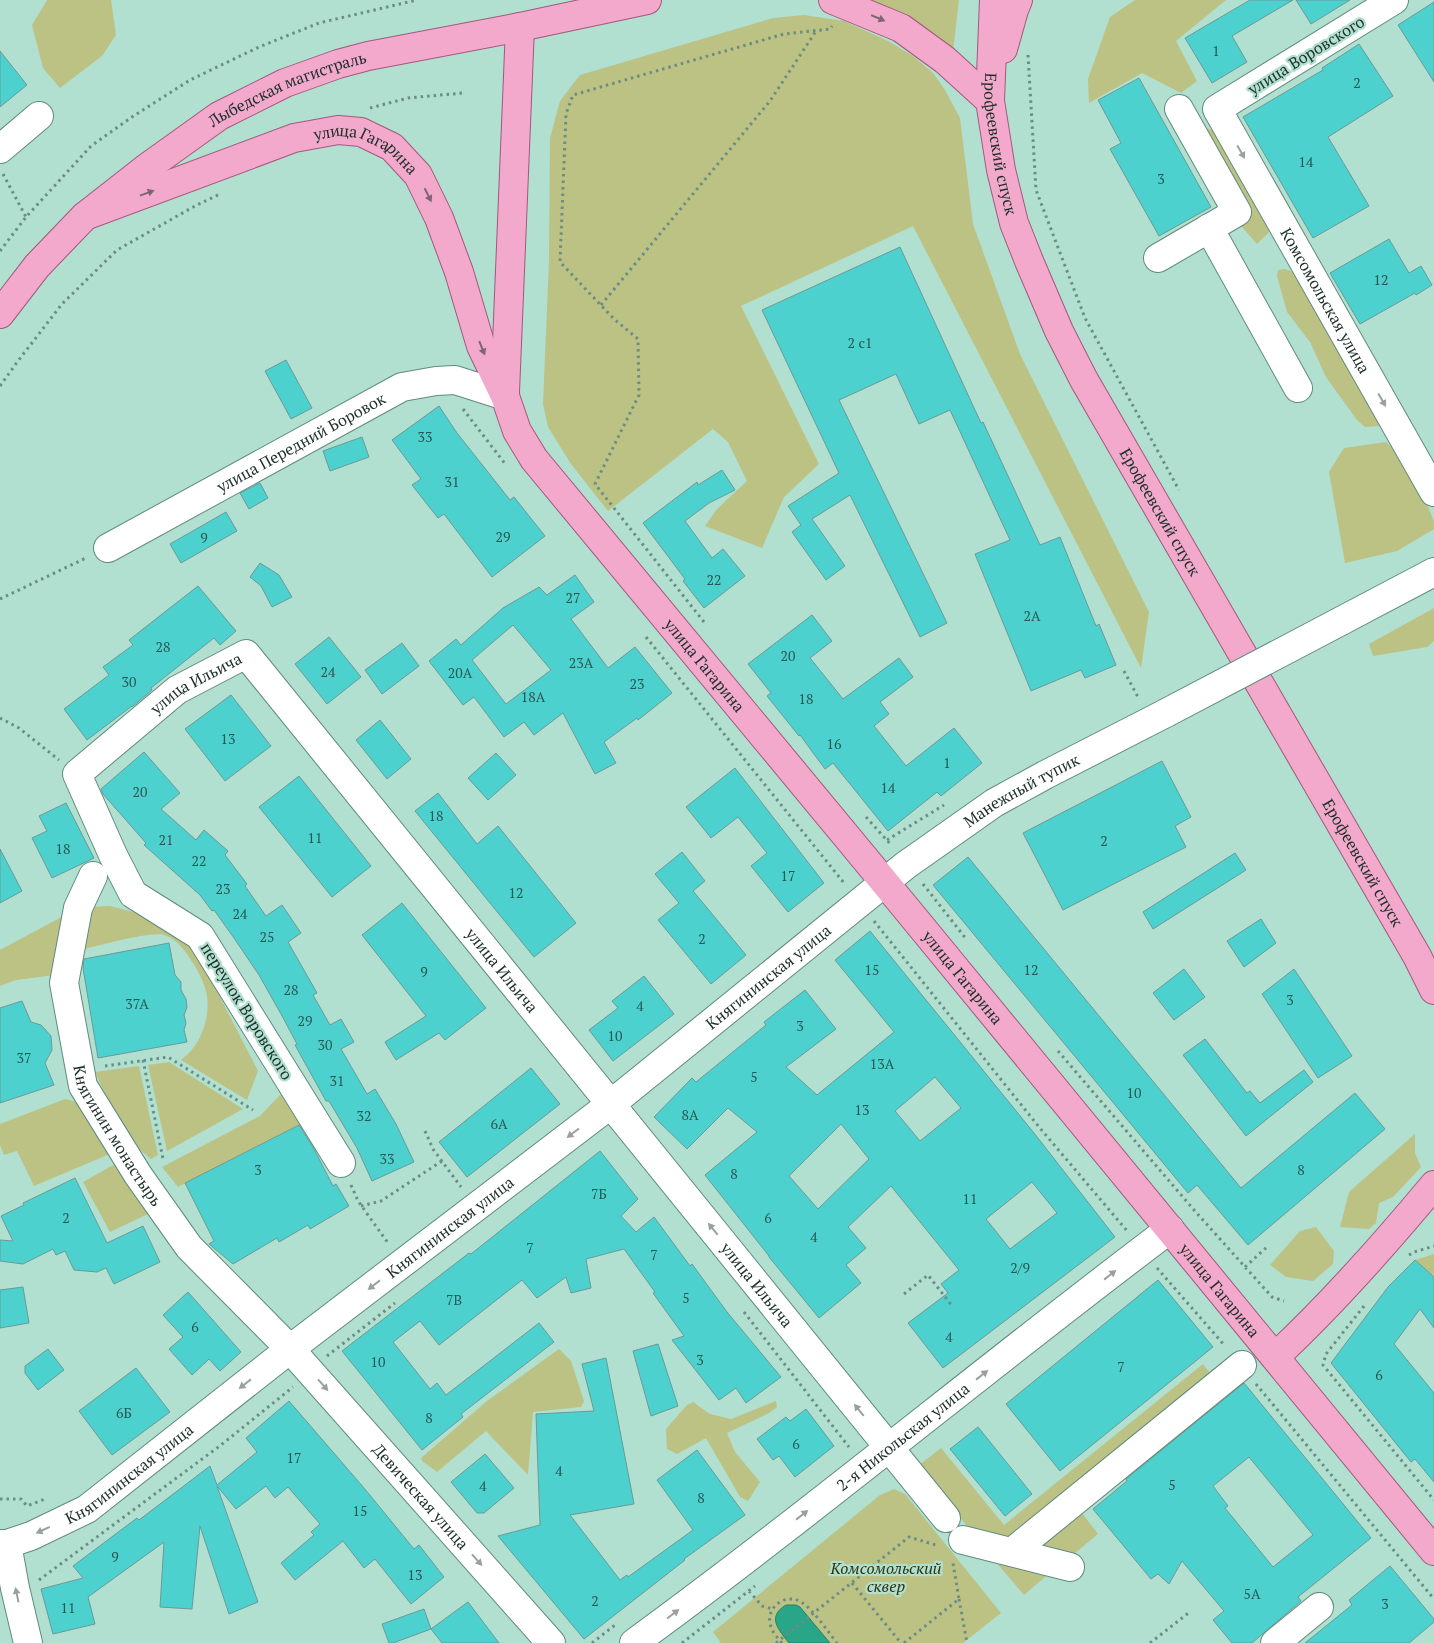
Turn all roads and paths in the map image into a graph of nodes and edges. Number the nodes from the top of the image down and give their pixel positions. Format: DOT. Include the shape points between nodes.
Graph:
graph roads {
  1 [pos="417,0"];
  2 [pos="647,0"];
  3 [pos="994,0"];
  4 [pos="1018,0"];
  5 [pos="1394,0"];
  6 [pos="837,1"];
  7 [pos="520,27"];
  8 [pos="816,31"];
  9 [pos="1028,50"];
  10 [pos="463,93"];
  11 [pos="990,101"];
  12 [pos="1179,109"];
  13 [pos="1217,109"];
  14 [pos="362,111"];
  15 [pos="39,116"];
  16 [pos="0,149"];
  17 [pos="0,168"];
  18 [pos="222,194"];
  19 [pos="85,216"];
  20 [pos="26,217"];
  21 [pos="1209,228"];
  22 [pos="0,251"];
  23 [pos="1158,258"];
  24 [pos="601,305"];
  25 [pos="0,314"];
  26 [pos="455,380"];
  27 [pos="0,386"];
  28 [pos="1298,388"];
  29 [pos="505,396"];
  30 [pos="508,467"];
  31 [pos="1434,492"];
  32 [pos="1183,498"];
  33 [pos="108,548"];
  34 [pos="1434,572"];
  35 [pos="0,599"];
  36 [pos="709,628"];
  37 [pos="644,634"];
  38 [pos="1124,671"];
  39 [pos="1139,700"];
  40 [pos="0,718"];
  41 [pos="77,774"];
  42 [pos="950,802"];
  43 [pos="861,812"];
  44 [pos="887,840"];
  45 [pos="906,865"];
  46 [pos="93,876"];
  47 [pos="884,882"];
  48 [pos="859,902"];
  49 [pos="973,947"];
  50 [pos="1434,990"];
  51 [pos="1053,1045"];
  52 [pos="143,1060"];
  53 [pos="80,1070"];
  54 [pos="611,1104"];
  55 [pos="253,1110"];
  56 [pos="425,1131"];
  57 [pos="163,1159"];
  58 [pos="442,1161"];
  59 [pos="342,1163"];
  60 [pos="1434,1185"];
  61 [pos="462,1188"];
  62 [pos="362,1206"];
  63 [pos="1434,1215"];
  64 [pos="1170,1230"];
  65 [pos="1396,1231"];
  66 [pos="390,1245"];
  67 [pos="1268,1246"];
  68 [pos="1434,1246"];
  69 [pos="1406,1258"];
  70 [pos="1150,1260"];
  71 [pos="1244,1267"];
  72 [pos="904,1294"];
  73 [pos="402,1297"];
  74 [pos="1284,1301"];
  75 [pos="1368,1301"];
  76 [pos="740,1307"];
  77 [pos="953,1307"];
  78 [pos="290,1349"];
  79 [pos="1275,1358"];
  80 [pos="1242,1365"];
  81 [pos="311,1371"];
  82 [pos="849,1448"];
  83 [pos="889,1448"];
  84 [pos="0,1499"];
  85 [pos="1434,1500"];
  86 [pos="27,1506"];
  87 [pos="946,1518"];
  88 [pos="4,1544"];
  89 [pos="953,1548"];
  90 [pos="1434,1551"];
  91 [pos="1012,1552"];
  92 [pos="1070,1566"];
  93 [pos="852,1583"];
  94 [pos="34,1584"];
  95 [pos="749,1591"];
  96 [pos="959,1599"];
  97 [pos="1434,1599"];
  98 [pos="773,1608"];
  99 [pos="1319,1608"];
  100 [pos="1191,1610"];
  101 [pos="813,1614"];
  102 [pos="779,1642"];
  103 [pos="28,1643"];
  104 [pos="551,1643"];
  105 [pos="634,1643"];
  106 [pos="837,1643"];
  107 [pos="903,1643"];
  108 [pos="967,1643"];
  109 [pos="1150,1643"];
  110 [pos="1275,1643"];
  1 -- 20 [label="path" via="319,23 190,80 91,146"];
  2 -- 7 [label="main road, Лыбедская магистраль"];
  3 -- 11 [label="main road, Ерофеевский спуск"];
  4 -- 11 [label="main road"];
  5 -- 13 [label="street, улица Воровского"];
  6 -- 8 [label="path" via="830,29"];
  6 -- 11 [label="main road, one-way" via="901,28 945,60"];
  7 -- 19 [label="main road, Лыбедская магистраль" via="368,56 285,83 219,116"];
  7 -- 29 [label="main road, улица Гагарина"];
  8 -- 24 [label="path" via="770,101"];
  8 -- 24 [label="path" via="784,34 573,95 566,114 560,262"];
  9 -- 32 [label="path" via="1036,190 1085,318"];
  10 -- 14 [label="path" via="408,98"];
  11 -- 50 [label="main road, Ерофеевский спуск" via="1001,170 1014,223 1063,339"];
  12 -- 21 [label="street" via="1237,212"];
  13 -- 31 [label="street, Комсомольская улица, one-way"];
  15 -- 16 [label="street"];
  17 -- 20 [label="path"];
  18 -- 27 [label="path" via="117,250 62,304"];
  19 -- 25 [label="main road, Лыбедская магистраль" via="36,266"];
  19 -- 29 [label="main road, улица Гагарина, one-way" via="294,138 338,130 361,132 392,147 418,175 440,218 481,346"];
  20 -- 22 [label="path"];
  21 -- 23 [label="street"];
  21 -- 28 [label="street"];
  24 -- 36 [label="path" via="638,339 639,395 595,484"];
  26 -- 29 [label="street, улица Передний Боровок"];
  26 -- 30 [label="path" via="454,395"];
  26 -- 33 [label="street, улица Передний Боровок" via="402,387"];
  29 -- 47 [label="main road, улица Гагарина" via="517,431 534,460"];
  33 -- 35 [label="path"];
  34 -- 45 [label="street, Манежный тупик, bridge" via="994,803"];
  37 -- 48 [label="path"];
  38 -- 39 [label="path"];
  40 -- 41 [label="path" via="19,728"];
  41 -- 54 [label="street, улица Ильича" via="177,690 246,654"];
  41 -- 59 [label="street, переулок Воровского" via="133,894 200,936"];
  42 -- 44 [label="path"];
  43 -- 44 [label="path"];
  44 -- 45 [label="path"];
  45 -- 47 [label="street, Манежный тупик"];
  45 -- 49 [label="path"];
  46 -- 53 [label="street, Княгинин монастырь" via="78,908 64,983"];
  47 -- 48 [label="street, Княгининская улица"];
  47 -- 64 [label="main road, улица Гагарина"];
  48 -- 54 [label="street, Княгининская улица"];
  48 -- 70 [label="path"];
  51 -- 71 [label="path"];
  52 -- 53 [label="path"];
  52 -- 55 [label="path" via="168,1057"];
  52 -- 57 [label="path"];
  53 -- 78 [label="street, Княгинин монастырь" via="83,1086 189,1247"];
  54 -- 78 [label="street, Княгининская улица, one-way"];
  83 -- 54 [label="street, улица Ильича, one-way"];
  56 -- 58 [label="path"];
  58 -- 61 [label="path"];
  58 -- 62 [label="path" via="381,1201"];
  59 -- 62 [label="path"];
  60 -- 65 [label="main road"];
  62 -- 66 [label="path"];
  63 -- 65 [label="main road" via="1415,1219"];
  64 -- 70 [label="street, 2-я Никольская улица"];
  64 -- 79 [label="main road, улица Гагарина"];
  65 -- 79 [label="main road"];
  67 -- 71 [label="path"];
  68 -- 69 [label="path"];
  70 -- 80 [label="path"];
  83 -- 70 [label="street, 2-я Никольская улица, one-way"];
  71 -- 74 [label="path" via="1272,1297"];
  72 -- 77 [label="path" via="928,1275"];
  73 -- 81 [label="path"];
  75 -- 85 [label="path" via="1326,1354 1323,1365"];
  76 -- 82 [label="path"];
  78 -- 81 [label="street, Девическая улица"];
  78 -- 88 [label="street, Княгининская улица, one-way" via="87,1509 30,1536"];
  79 -- 90 [label="main road, улица Гагарина"];
  80 -- 91 [label="street"];
  80 -- 97 [label="path"];
  81 -- 94 [label="path" via="221,1446"];
  81 -- 104 [label="street, Девическая улица, one-way"];
  83 -- 87 [label="street, улица Ильича"];
  105 -- 83 [label="street, 2-я Никольская улица, one-way"];
  84 -- 86 [label="path" via="21,1499"];
  103 -- 88 [label="street, one-way"];
  89 -- 91 [label="street"];
  89 -- 93 [label="path" via="909,1537"];
  89 -- 96 [label="path"];
  91 -- 92 [label="street"];
  93 -- 101 [label="path"];
  93 -- 107 [label="path"];
  95 -- 98 [label="path" via="762,1606"];
  96 -- 107 [label="path"];
  96 -- 108 [label="path"];
  98 -- 101 [label="path" via="790,1599 803,1603"];
  98 -- 102 [label="path" via="769,1622"];
  99 -- 110 [label="street"];
  100 -- 109 [label="path"];
  101 -- 102 [label="path"];
  101 -- 106 [label="path"];
}
